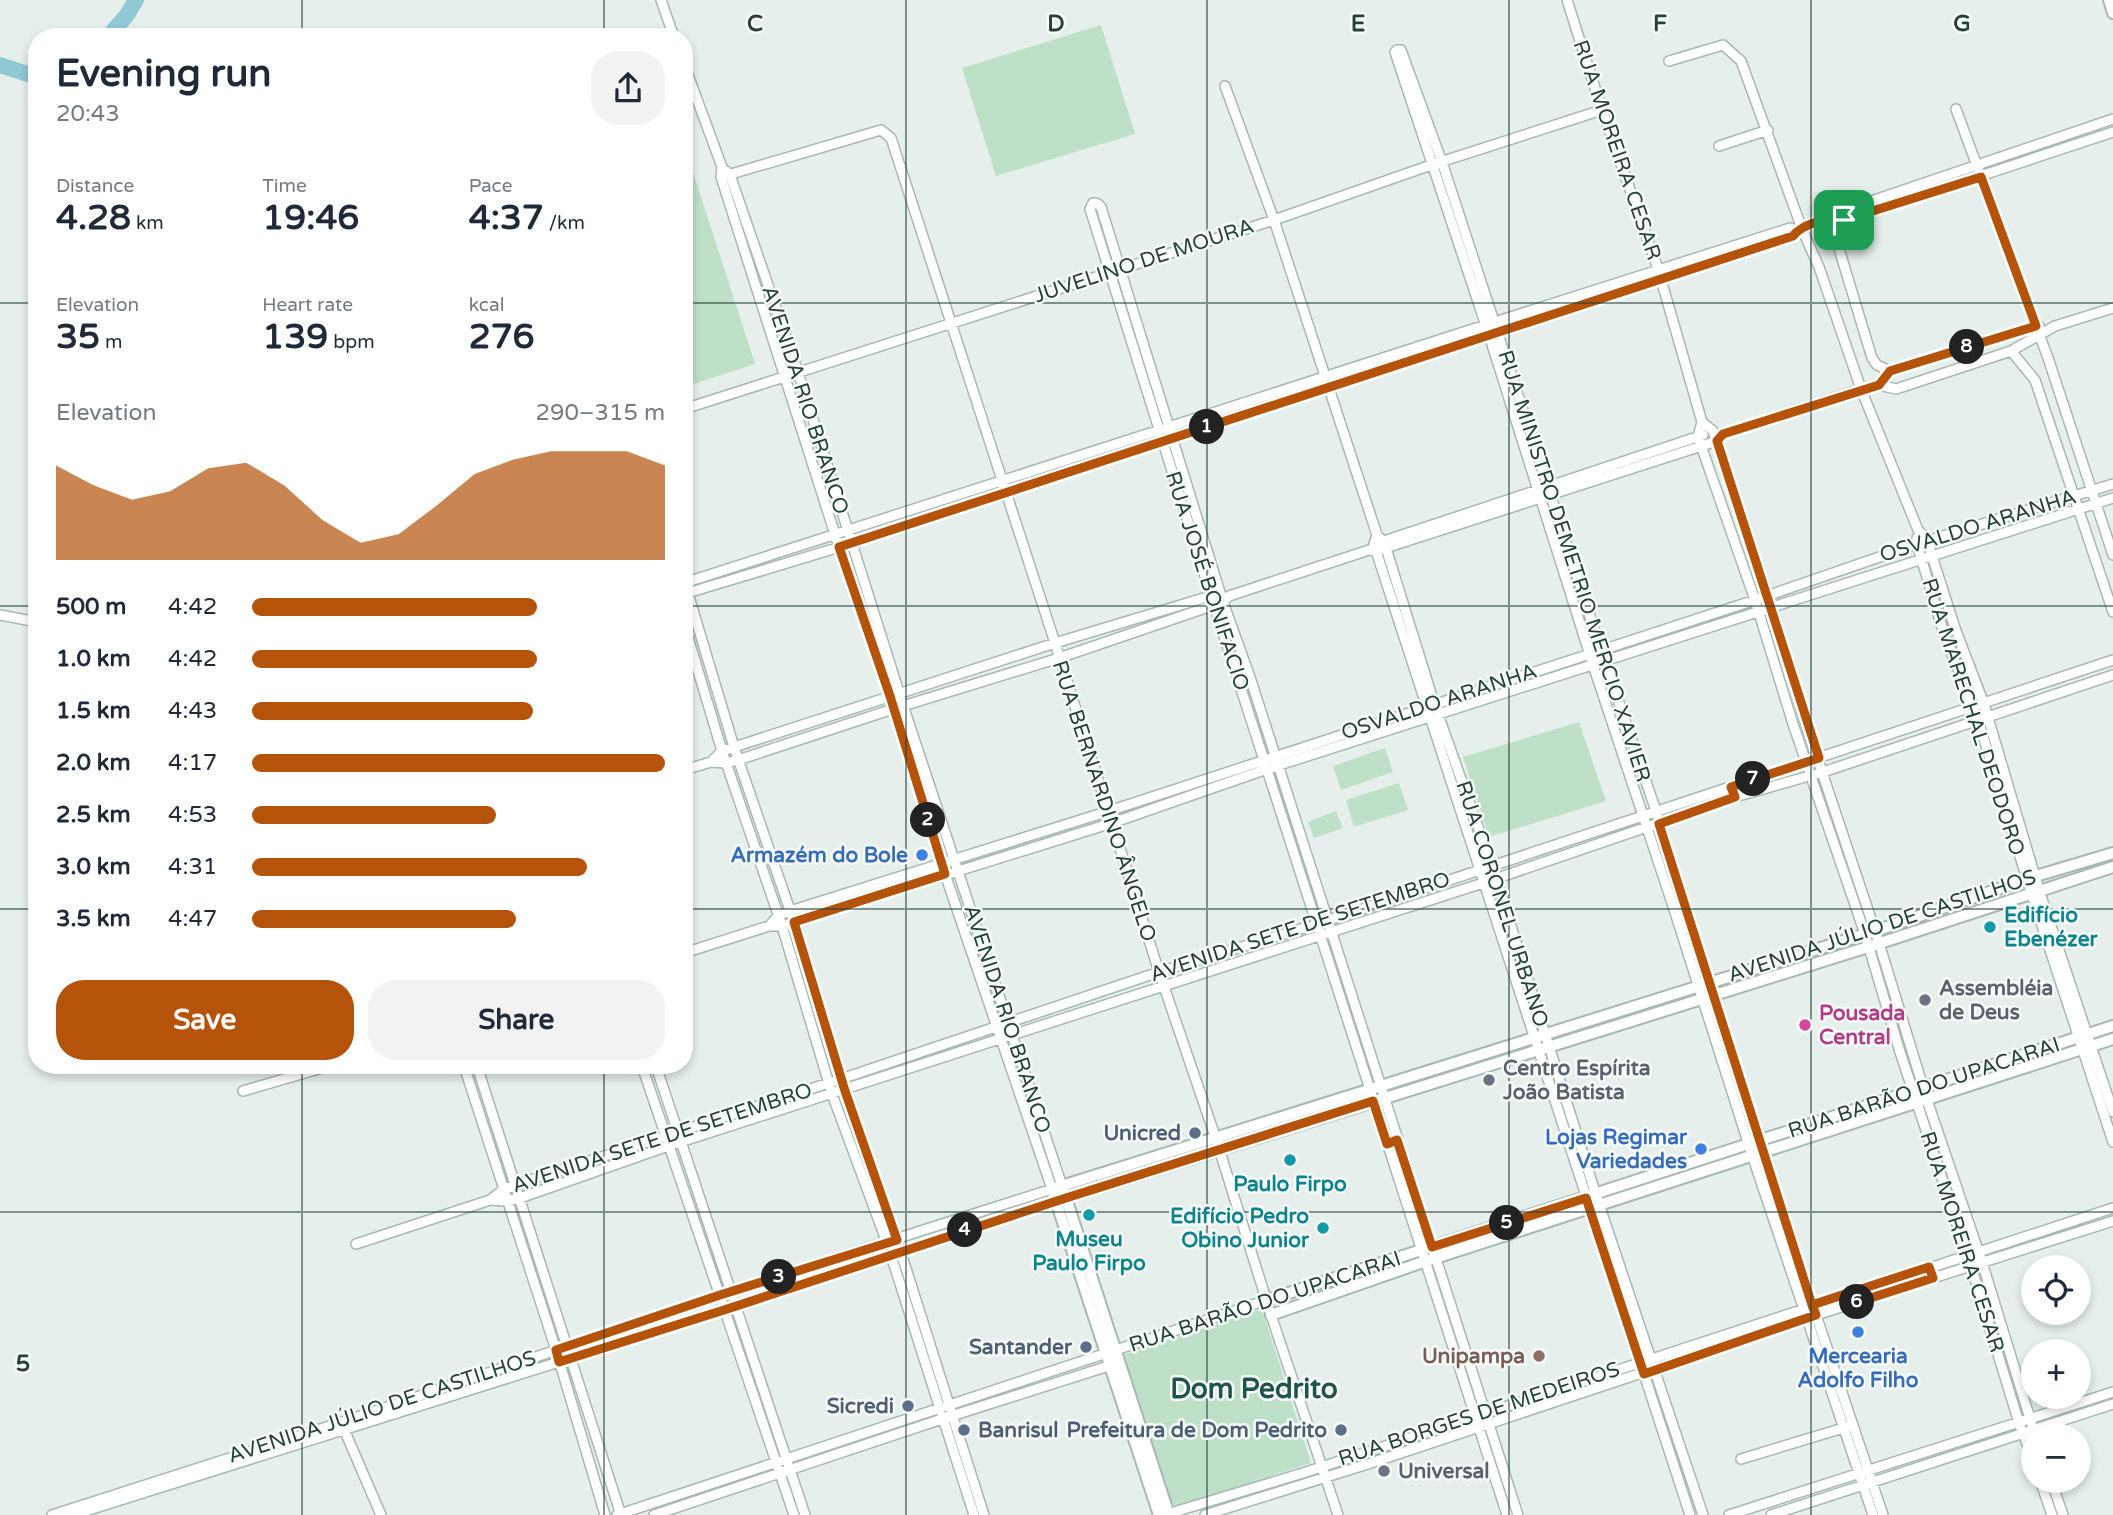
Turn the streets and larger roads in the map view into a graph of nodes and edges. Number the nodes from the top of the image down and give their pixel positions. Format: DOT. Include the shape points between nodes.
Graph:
graph roads {
  1 [pos="661,0"];
  2 [pos="1571,1"];
  3 [pos="671,28"];
  4 [pos="1669,61"];
  5 [pos="1225,86"];
  6 [pos="693,88"];
  7 [pos="1956,109"];
  8 [pos="1602,110"];
  9 [pos="2113,120"];
  10 [pos="2096,125"];
  11 [pos="1768,130"];
  12 [pos="2113,132"];
  13 [pos="2099,137"];
  14 [pos="2056,138"];
  15 [pos="1719,146"];
  16 [pos="2060,150"];
  17 [pos="2013,153"];
  18 [pos="1438,163"];
  19 [pos="1977,165"];
  20 [pos="2017,165"];
  21 [pos="726,176"];
  22 [pos="1981,177"];
  23 [pos="1936,179"];
  24 [pos="1939,190"];
  25 [pos="1891,194"];
  26 [pos="1894,205"];
  27 [pos="1860,210"];
  28 [pos="1274,219"];
  29 [pos="1830,219"];
  30 [pos="1803,228"];
  31 [pos="1115,270"];
  32 [pos="1659,274"];
  33 [pos="1599,294"];
  34 [pos="1562,300"];
  35 [pos="768,302"];
  36 [pos="2113,308"];
  37 [pos="1564,311"];
  38 [pos="1526,312"];
  39 [pos="1529,322"];
  40 [pos="1489,323"];
  41 [pos="950,324"];
  42 [pos="2036,326"];
  43 [pos="2054,326"];
  44 [pos="1493,334"];
  45 [pos="2039,337"];
  46 [pos="1438,340"];
  47 [pos="1440,351"];
  48 [pos="2011,351"];
  49 [pos="1398,353"];
  50 [pos="1401,364"];
  51 [pos="1360,371"];
  52 [pos="1890,371"];
  53 [pos="797,372"];
  54 [pos="786,376"];
  55 [pos="1328,382"];
  56 [pos="1879,385"];
  57 [pos="1861,389"];
  58 [pos="1284,396"];
  59 [pos="1240,405"];
  60 [pos="693,406"];
  61 [pos="1241,415"];
  62 [pos="1702,422"];
  63 [pos="1200,423"];
  64 [pos="1163,433"];
  65 [pos="1718,435"];
  66 [pos="1172,438"];
  67 [pos="1700,441"];
  68 [pos="1119,444"];
  69 [pos="1122,454"];
  70 [pos="1082,455"];
  71 [pos="826,460"];
  72 [pos="814,464"];
  73 [pos="1628,465"];
  74 [pos="1085,467"];
  75 [pos="1038,469"];
  76 [pos="1002,480"];
  77 [pos="1040,482"];
  78 [pos="2113,484"];
  79 [pos="1542,487"];
  80 [pos="2090,491"];
  81 [pos="1006,493"];
  82 [pos="956,495"];
  83 [pos="2076,495"];
  84 [pos="1551,496"];
  85 [pos="2113,498"];
  86 [pos="1541,499"];
  87 [pos="2094,504"];
  88 [pos="2037,506"];
  89 [pos="960,508"];
  90 [pos="914,509"];
  91 [pos="2080,509"];
  92 [pos="1466,518"];
  93 [pos="877,521"];
  94 [pos="2042,521"];
  95 [pos="918,522"];
  96 [pos="1743,524"];
  97 [pos="1729,528"];
  98 [pos="848,530"];
  99 [pos="1918,530"];
  100 [pos="836,534"];
  101 [pos="881,534"];
  102 [pos="1927,540"];
  103 [pos="852,543"];
  104 [pos="1917,544"];
  105 [pos="1378,545"];
  106 [pos="839,547"];
  107 [pos="1932,555"];
  108 [pos="2113,555"];
  109 [pos="761,558"];
  110 [pos="1921,558"];
  111 [pos="1844,569"];
  112 [pos="765,570"];
  113 [pos="693,579"];
  114 [pos="1848,583"];
  115 [pos="693,592"];
  116 [pos="1768,596"];
  117 [pos="1219,598"];
  118 [pos="1755,600"];
  119 [pos="1772,608"];
  120 [pos="2113,611"];
  121 [pos="1759,612"];
  122 [pos="0,615"];
  123 [pos="693,615"];
  124 [pos="876,619"];
  125 [pos="28,620"];
  126 [pos="1133,620"];
  127 [pos="865,622"];
  128 [pos="1955,628"];
  129 [pos="1137,631"];
  130 [pos="1943,631"];
  131 [pos="1055,643"];
  132 [pos="1601,650"];
  133 [pos="693,653"];
  134 [pos="1589,653"];
  135 [pos="1059,658"];
  136 [pos="2113,660"];
  137 [pos="1604,661"];
  138 [pos="1593,664"];
  139 [pos="2094,667"];
  140 [pos="711,669"];
  141 [pos="699,673"];
  142 [pos="2113,675"];
  143 [pos="954,676"];
  144 [pos="1250,677"];
  145 [pos="2098,680"];
  146 [pos="1239,681"];
  147 [pos="958,689"];
  148 [pos="2022,692"];
  149 [pos="895,695"];
  150 [pos="1984,704"];
  151 [pos="2025,704"];
  152 [pos="903,705"];
  153 [pos="1430,705"];
  154 [pos="1973,708"];
  155 [pos="893,709"];
  156 [pos="1988,716"];
  157 [pos="829,717"];
  158 [pos="1434,717"];
  159 [pos="1978,720"];
  160 [pos="1805,721"];
  161 [pos="1793,724"];
  162 [pos="833,729"];
  163 [pos="1896,733"];
  164 [pos="734,747"];
  165 [pos="1900,747"];
  166 [pos="722,751"];
  167 [pos="1819,758"];
  168 [pos="738,760"];
  169 [pos="1276,761"];
  170 [pos="711,762"];
  171 [pos="1807,762"];
  172 [pos="726,763"];
  173 [pos="1266,764"];
  174 [pos="693,767"];
  175 [pos="1823,772"];
  176 [pos="1811,776"];
  177 [pos="929,782"];
  178 [pos="918,786"];
  179 [pos="1731,787"];
  180 [pos="2006,793"];
  181 [pos="1735,797"];
  182 [pos="1109,811"];
  183 [pos="1656,811"];
  184 [pos="1642,815"];
  185 [pos="1838,816"];
  186 [pos="1826,820"];
  187 [pos="1112,823"];
  188 [pos="1659,824"];
  189 [pos="1646,827"];
  190 [pos="766,841"];
  191 [pos="754,844"];
  192 [pos="2109,854"];
  193 [pos="954,858"];
  194 [pos="942,863"];
  195 [pos="1492,866"];
  196 [pos="2112,867"];
  197 [pos="958,870"];
  198 [pos="1479,870"];
  199 [pos="945,874"];
  200 [pos="2032,877"];
  201 [pos="1495,878"];
  202 [pos="1859,882"];
  203 [pos="1483,883"];
  204 [pos="1848,886"];
  205 [pos="1990,891"];
  206 [pos="2035,891"];
  207 [pos="1995,904"];
  208 [pos="1678,905"];
  209 [pos="790,911"];
  210 [pos="779,915"];
  211 [pos="1917,916"];
  212 [pos="794,922"];
  213 [pos="1322,922"];
  214 [pos="769,926"];
  215 [pos="782,926"];
  216 [pos="1921,929"];
  217 [pos="1870,932"];
  218 [pos="1325,933"];
  219 [pos="1874,945"];
  220 [pos="693,950"];
  221 [pos="990,971"];
  222 [pos="1158,972"];
  223 [pos="980,975"];
  224 [pos="1890,981"];
  225 [pos="1703,984"];
  226 [pos="1879,984"];
  227 [pos="1164,986"];
  228 [pos="1532,992"];
  229 [pos="1522,996"];
  230 [pos="1707,996"];
  231 [pos="1653,999"];
  232 [pos="1657,1012"];
  233 [pos="1008,1024"];
  234 [pos="2113,1026"];
  235 [pos="997,1027"];
  236 [pos="1011,1035"];
  237 [pos="1540,1035"];
  238 [pos="2082,1036"];
  239 [pos="1001,1039"];
  240 [pos="830,1040"];
  241 [pos="2113,1040"];
  242 [pos="817,1044"];
  243 [pos="1544,1047"];
  244 [pos="1910,1048"];
  245 [pos="2086,1048"];
  246 [pos="1900,1052"];
  247 [pos="301,1074"];
  248 [pos="466,1074"];
  249 [pos="480,1074"];
  250 [pos="645,1074"];
  251 [pos="658,1074"];
  252 [pos="841,1079"];
  253 [pos="829,1083"];
  254 [pos="662,1086"];
  255 [pos="650,1090"];
  256 [pos="243,1091"];
  257 [pos="845,1091"];
  258 [pos="832,1094"];
  259 [pos="1376,1094"];
  260 [pos="1920,1096"];
  261 [pos="1746,1100"];
  262 [pos="1736,1103"];
  263 [pos="2113,1112"];
  264 [pos="2110,1121"];
  265 [pos="676,1131"];
  266 [pos="664,1135"];
  267 [pos="2113,1142"];
  268 [pos="502,1143"];
  269 [pos="680,1143"];
  270 [pos="1218,1144"];
  271 [pos="489,1146"];
  272 [pos="668,1146"];
  273 [pos="626,1148"];
  274 [pos="1756,1148"];
  275 [pos="1175,1151"];
  276 [pos="630,1160"];
  277 [pos="1178,1163"];
  278 [pos="1101,1174"];
  279 [pos="1954,1178"];
  280 [pos="1943,1182"];
  281 [pos="515,1185"];
  282 [pos="1106,1185"];
  283 [pos="503,1190"];
  284 [pos="1059,1193"];
  285 [pos="520,1198"];
  286 [pos="490,1200"];
  287 [pos="506,1201"];
  288 [pos="1593,1202"];
  289 [pos="1011,1203"];
  290 [pos="878,1204"];
  291 [pos="2113,1208"];
  292 [pos="1014,1214"];
  293 [pos="2093,1214"];
  294 [pos="706,1218"];
  295 [pos="2113,1221"];
  296 [pos="694,1223"];
  297 [pos="2095,1227"];
  298 [pos="935,1228"];
  299 [pos="939,1239"];
  300 [pos="892,1241"];
  301 [pos="356,1244"];
  302 [pos="1979,1251"];
  303 [pos="896,1253"];
  304 [pos="1429,1254"];
  305 [pos="1967,1254"];
  306 [pos="1982,1262"];
  307 [pos="1971,1266"];
  308 [pos="1929,1267"];
  309 [pos="544,1274"];
  310 [pos="531,1276"];
  311 [pos="1933,1278"];
  312 [pos="1620,1285"];
  313 [pos="732,1292"];
  314 [pos="1851,1292"];
  315 [pos="720,1295"];
  316 [pos="1267,1300"];
  317 [pos="1855,1303"];
  318 [pos="737,1306"];
  319 [pos="1808,1306"];
  320 [pos="724,1310"];
  321 [pos="1271,1315"];
  322 [pos="1811,1317"];
  323 [pos="1765,1321"];
  324 [pos="1769,1331"];
  325 [pos="921,1332"];
  326 [pos="2006,1342"];
  327 [pos="1689,1345"];
  328 [pos="1996,1346"];
  329 [pos="567,1347"];
  330 [pos="750,1348"];
  331 [pos="556,1350"];
  332 [pos="738,1351"];
  333 [pos="1111,1352"];
  334 [pos="1693,1357"];
  335 [pos="570,1358"];
  336 [pos="1651,1358"];
  337 [pos="559,1362"];
  338 [pos="1640,1362"];
  339 [pos="1115,1364"];
  340 [pos="1655,1370"];
  341 [pos="1644,1374"];
  342 [pos="454,1384"];
  343 [pos="1563,1387"];
  344 [pos="2113,1392"];
  345 [pos="458,1394"];
  346 [pos="1566,1399"];
  347 [pos="2091,1399"];
  348 [pos="2113,1404"];
  349 [pos="949,1405"];
  350 [pos="939,1408"];
  351 [pos="2059,1409"];
  352 [pos="2073,1409"];
  353 [pos="1481,1415"];
  354 [pos="953,1416"];
  355 [pos="2076,1416"];
  356 [pos="942,1419"];
  357 [pos="2029,1419"];
  358 [pos="901,1421"];
  359 [pos="2019,1423"];
  360 [pos="2031,1423"];
  361 [pos="2058,1423"];
  362 [pos="1485,1425"];
  363 [pos="343,1426"];
  364 [pos="1849,1426"];
  365 [pos="2021,1428"];
  366 [pos="868,1432"];
  367 [pos="904,1432"];
  368 [pos="2021,1434"];
  369 [pos="1981,1435"];
  370 [pos="596,1438"];
  371 [pos="583,1441"];
  372 [pos="872,1443"];
  373 [pos="1681,1446"];
  374 [pos="1985,1446"];
  375 [pos="1367,1451"];
  376 [pos="1669,1451"];
  377 [pos="1913,1457"];
  378 [pos="786,1459"];
  379 [pos="1741,1459"];
  380 [pos="230,1462"];
  381 [pos="776,1463"];
  382 [pos="1371,1463"];
  383 [pos="1321,1466"];
  384 [pos="1917,1468"];
  385 [pos="785,1472"];
  386 [pos="1864,1472"];
  387 [pos="1325,1477"];
  388 [pos="1283,1484"];
  389 [pos="1868,1485"];
  390 [pos="1821,1486"];
  391 [pos="701,1487"];
  392 [pos="2044,1493"];
  393 [pos="2055,1493"];
  394 [pos="1512,1497"];
  395 [pos="706,1498"];
  396 [pos="1825,1498"];
  397 [pos="1502,1500"];
  398 [pos="1751,1512"];
  399 [pos="52,1515"];
  400 [pos="73,1515"];
  401 [pos="381,1515"];
  402 [pos="605,1515"];
  403 [pos="619,1515"];
  404 [pos="654,1515"];
  405 [pos="794,1515"];
  406 [pos="805,1515"];
  407 [pos="974,1515"];
  408 [pos="984,1515"];
  409 [pos="1165,1515"];
  410 [pos="1205,1515"];
  411 [pos="1338,1515"];
  412 [pos="1507,1515"];
  413 [pos="1518,1515"];
  414 [pos="1690,1515"];
  415 [pos="1703,1515"];
  416 [pos="1729,1515"];
  417 [pos="1771,1515"];
  418 [pos="1873,1515"];
  419 [pos="1883,1515"];
  420 [pos="2052,1515"];
  421 [pos="2063,1515"];
  1 -- 3 [label="street"];
  2 -- 8 [label="street, RUA MOREIRA CESAR"];
  4 -- 11 [label="street, RUA MARECHAL DEODORO" via="1723,45 1741,61"];
  5 -- 28 [label="street, RUA CORONEL URBANO"];
  6 -- 21 [label="street, AVENIDA RIO BRANCO"];
  7 -- 19 [label="street"];
  8 -- 18 [label="street, JUVELINO DE MOURA"];
  8 -- 32 [label="street, RUA MOREIRA CESAR"];
  9 -- 10 [label="street"];
  10 -- 13 [label="street"];
  10 -- 14 [label="street"];
  11 -- 15 [label="street"];
  11 -- 30 [label="street, RUA MARECHAL DEODORO"];
  12 -- 13 [label="street"];
  13 -- 16 [label="street"];
  14 -- 16 [label="street"];
  14 -- 17 [label="street"];
  16 -- 20 [label="street"];
  17 -- 19 [label="street"];
  17 -- 20 [label="street"];
  18 -- 18 [label="street, RUA MINISTRO DEMETRIO MERCIO XAVIER" via="1399,49 1395,52"];
  18 -- 28 [label="street, JUVELINO DE MOURA"];
  18 -- 40 [label="street, RUA MINISTRO DEMETRIO MERCIO XAVIER"];
  19 -- 22 [label="street"];
  19 -- 23 [label="street"];
  20 -- 22 [label="street"];
  21 -- 35 [label="street, AVENIDA RIO BRANCO"];
  21 -- 41 [label="street, RUA BERNARDINO ÂNGELO" via="881,130 891,138"];
  22 -- 24 [label="street"];
  22 -- 42 [label="street"];
  23 -- 24 [label="street"];
  23 -- 25 [label="street"];
  24 -- 26 [label="street"];
  25 -- 26 [label="street"];
  25 -- 27 [label="street"];
  26 -- 27 [label="street"];
  27 -- 29 [label="street" via="1842,211"];
  28 -- 31 [label="street, JUVELINO DE MOURA"];
  28 -- 55 [label="street, RUA CORONEL URBANO"];
  29 -- 30 [label="street"];
  29 -- 52 [label="street" via="1872,358"];
  30 -- 32 [label="street" via="1790,228"];
  30 -- 57 [label="street, RUA MARECHAL DEODORO"];
  31 -- 31 [label="street, RUA JOSÉ BONIFACIO" via="1101,207 1093,204 1090,209"];
  31 -- 41 [label="street, JUVELINO DE MOURA"];
  31 -- 64 [label="street, RUA JOSÉ BONIFACIO"];
  32 -- 33 [label="street"];
  32 -- 62 [label="street, RUA MOREIRA CESAR"];
  33 -- 34 [label="street"];
  33 -- 37 [label="street"];
  34 -- 37 [label="street"];
  34 -- 38 [label="street"];
  35 -- 53 [label="street, AVENIDA RIO BRANCO"];
  35 -- 54 [label="street, AVENIDA RIO BRANCO"];
  36 -- 43 [label="street"];
  37 -- 39 [label="street"];
  38 -- 39 [label="street"];
  38 -- 40 [label="street"];
  39 -- 44 [label="street"];
  40 -- 44 [label="street, RUA MINISTRO DEMETRIO MERCIO XAVIER"];
  40 -- 46 [label="street"];
  41 -- 53 [label="street, JUVELINO DE MOURA"];
  41 -- 76 [label="street, RUA BERNARDINO ÂNGELO"];
  42 -- 43 [label="street"];
  42 -- 45 [label="street"];
  42 -- 52 [label="street"];
  43 -- 45 [label="street"];
  44 -- 47 [label="street"];
  44 -- 79 [label="street, RUA MINISTRO DEMETRIO MERCIO XAVIER"];
  45 -- 48 [label="street"];
  45 -- 80 [label="street"];
  46 -- 47 [label="street"];
  46 -- 49 [label="street"];
  47 -- 50 [label="street"];
  48 -- 56 [label="street" via="1896,389"];
  48 -- 83 [label="street" via="2035,380"];
  49 -- 50 [label="street"];
  49 -- 51 [label="street"];
  50 -- 51 [label="street"];
  51 -- 55 [label="street"];
  52 -- 56 [label="street"];
  53 -- 54 [label="street, JUVELINO DE MOURA"];
  53 -- 71 [label="street, AVENIDA RIO BRANCO"];
  54 -- 60 [label="street, JUVELINO DE MOURA"];
  54 -- 72 [label="street, AVENIDA RIO BRANCO"];
  55 -- 58 [label="street"];
  55 -- 105 [label="street, RUA CORONEL URBANO"];
  56 -- 57 [label="street"];
  57 -- 65 [label="street"];
  57 -- 99 [label="street, RUA MARECHAL DEODORO"];
  58 -- 59 [label="street"];
  58 -- 61 [label="street"];
  59 -- 61 [label="street"];
  59 -- 63 [label="street"];
  61 -- 63 [label="street"];
  62 -- 65 [label="street"];
  62 -- 67 [label="street"];
  63 -- 64 [label="street"];
  63 -- 66 [label="street"];
  64 -- 66 [label="street, RUA JOSÉ BONIFACIO"];
  64 -- 68 [label="street"];
  64 -- 69 [label="street"];
  64 -- 117 [label="street, RUA JOSÉ BONIFACIO"];
  65 -- 67 [label="street"];
  65 -- 96 [label="street, RUA MOREIRA CESAR"];
  66 -- 117 [label="street, RUA JOSÉ BONIFACIO"];
  67 -- 73 [label="street"];
  67 -- 97 [label="street, RUA MOREIRA CESAR"];
  68 -- 69 [label="street"];
  68 -- 70 [label="street"];
  69 -- 74 [label="street"];
  70 -- 74 [label="street"];
  70 -- 75 [label="street"];
  71 -- 72 [label="street"];
  71 -- 98 [label="street, AVENIDA RIO BRANCO"];
  72 -- 100 [label="street, AVENIDA RIO BRANCO"];
  73 -- 79 [label="street"];
  73 -- 84 [label="street"];
  74 -- 77 [label="street"];
  75 -- 76 [label="street"];
  75 -- 77 [label="street"];
  76 -- 81 [label="street, RUA BERNARDINO ÂNGELO"];
  76 -- 82 [label="street"];
  77 -- 81 [label="street"];
  78 -- 80 [label="street, OSVALDO ARANHA"];
  79 -- 84 [label="street, RUA MINISTRO DEMETRIO MERCIO XAVIER"];
  79 -- 86 [label="street, RUA MINISTRO DEMETRIO MERCIO XAVIER"];
  79 -- 92 [label="street"];
  80 -- 83 [label="street, OSVALDO ARANHA"];
  80 -- 87 [label="street"];
  81 -- 89 [label="street"];
  81 -- 131 [label="street, RUA BERNARDINO ÂNGELO"];
  82 -- 89 [label="street"];
  82 -- 90 [label="street"];
  83 -- 88 [label="street, OSVALDO ARANHA"];
  83 -- 91 [label="street"];
  84 -- 86 [label="street"];
  84 -- 132 [label="street, RUA MINISTRO DEMETRIO MERCIO XAVIER"];
  85 -- 87 [label="street, OSVALDO ARANHA"];
  86 -- 92 [label="street"];
  86 -- 134 [label="street, RUA MINISTRO DEMETRIO MERCIO XAVIER"];
  87 -- 91 [label="street, OSVALDO ARANHA"];
  87 -- 108 [label="street"];
  88 -- 94 [label="street"];
  88 -- 102 [label="street, OSVALDO ARANHA"];
  89 -- 95 [label="street"];
  90 -- 93 [label="street"];
  90 -- 95 [label="street"];
  91 -- 94 [label="street, OSVALDO ARANHA"];
  91 -- 120 [label="street"];
  92 -- 105 [label="street"];
  93 -- 98 [label="street"];
  93 -- 101 [label="street"];
  94 -- 107 [label="street, OSVALDO ARANHA"];
  95 -- 101 [label="street"];
  96 -- 97 [label="street"];
  96 -- 116 [label="street, RUA MOREIRA CESAR"];
  97 -- 118 [label="street, RUA MOREIRA CESAR"];
  98 -- 100 [label="street"];
  98 -- 103 [label="street, AVENIDA RIO BRANCO"];
  99 -- 102 [label="street, RUA MARECHAL DEODORO"];
  99 -- 104 [label="street, RUA MARECHAL DEODORO"];
  100 -- 106 [label="street, AVENIDA RIO BRANCO"];
  100 -- 109 [label="street"];
  101 -- 103 [label="street"];
  102 -- 104 [label="street, OSVALDO ARANHA"];
  102 -- 107 [label="street, RUA MARECHAL DEODORO"];
  103 -- 106 [label="street"];
  103 -- 124 [label="street, AVENIDA RIO BRANCO"];
  104 -- 110 [label="street, RUA MARECHAL DEODORO"];
  104 -- 111 [label="street, OSVALDO ARANHA"];
  105 -- 117 [label="street"];
  105 -- 153 [label="street, RUA CORONEL URBANO"];
  106 -- 112 [label="street"];
  106 -- 127 [label="street, AVENIDA RIO BRANCO"];
  107 -- 110 [label="street, OSVALDO ARANHA"];
  107 -- 128 [label="street, RUA MARECHAL DEODORO"];
  109 -- 112 [label="street"];
  109 -- 113 [label="street"];
  110 -- 114 [label="street, OSVALDO ARANHA"];
  110 -- 130 [label="street, RUA MARECHAL DEODORO"];
  111 -- 114 [label="street"];
  111 -- 116 [label="street, OSVALDO ARANHA"];
  112 -- 115 [label="street"];
  114 -- 119 [label="street, OSVALDO ARANHA"];
  116 -- 118 [label="street, OSVALDO ARANHA"];
  116 -- 119 [label="street, RUA MOREIRA CESAR"];
  117 -- 126 [label="street"];
  117 -- 129 [label="street"];
  117 -- 144 [label="street, RUA JOSÉ BONIFACIO"];
  117 -- 146 [label="street, RUA JOSÉ BONIFACIO"];
  118 -- 121 [label="street, RUA MOREIRA CESAR"];
  118 -- 132 [label="street, OSVALDO ARANHA"];
  119 -- 121 [label="street, OSVALDO ARANHA"];
  119 -- 160 [label="street, RUA MOREIRA CESAR"];
  121 -- 137 [label="street, OSVALDO ARANHA"];
  121 -- 161 [label="street, RUA MOREIRA CESAR"];
  122 -- 125 [label="street"];
  123 -- 140 [label="street"];
  124 -- 127 [label="street"];
  124 -- 149 [label="street, AVENIDA RIO BRANCO"];
  126 -- 129 [label="street"];
  126 -- 131 [label="street"];
  127 -- 149 [label="street, AVENIDA RIO BRANCO"];
  128 -- 130 [label="street"];
  128 -- 150 [label="street, RUA MARECHAL DEODORO"];
  129 -- 135 [label="street"];
  130 -- 154 [label="street, RUA MARECHAL DEODORO"];
  131 -- 135 [label="street, RUA BERNARDINO ÂNGELO"];
  131 -- 143 [label="street"];
  132 -- 134 [label="street, OSVALDO ARANHA"];
  132 -- 137 [label="street, RUA MINISTRO DEMETRIO MERCIO XAVIER"];
  133 -- 141 [label="street"];
  134 -- 138 [label="street, RUA MINISTRO DEMETRIO MERCIO XAVIER"];
  134 -- 153 [label="street, OSVALDO ARANHA"];
  135 -- 147 [label="street"];
  135 -- 182 [label="street, RUA BERNARDINO ÂNGELO"];
  136 -- 139 [label="street, AVENIDA SETE DE SETEMBRO"];
  137 -- 138 [label="street, OSVALDO ARANHA"];
  137 -- 183 [label="street, RUA MINISTRO DEMETRIO MERCIO XAVIER"];
  138 -- 158 [label="street, OSVALDO ARANHA"];
  138 -- 184 [label="street, RUA MINISTRO DEMETRIO MERCIO XAVIER"];
  139 -- 145 [label="street"];
  139 -- 148 [label="street, AVENIDA SETE DE SETEMBRO"];
  140 -- 141 [label="street"];
  140 -- 164 [label="street"];
  141 -- 166 [label="street"];
  142 -- 145 [label="street, AVENIDA SETE DE SETEMBRO"];
  143 -- 147 [label="street"];
  143 -- 149 [label="street"];
  144 -- 146 [label="street"];
  144 -- 169 [label="street, RUA JOSÉ BONIFACIO"];
  145 -- 151 [label="street, AVENIDA SETE DE SETEMBRO"];
  146 -- 173 [label="street, RUA JOSÉ BONIFACIO"];
  147 -- 152 [label="street"];
  148 -- 150 [label="street, AVENIDA SETE DE SETEMBRO"];
  148 -- 151 [label="street"];
  149 -- 152 [label="street, AVENIDA RIO BRANCO"];
  149 -- 155 [label="street, AVENIDA RIO BRANCO"];
  149 -- 157 [label="street"];
  150 -- 154 [label="street, AVENIDA SETE DE SETEMBRO"];
  150 -- 156 [label="street, RUA MARECHAL DEODORO"];
  151 -- 156 [label="street, AVENIDA SETE DE SETEMBRO"];
  152 -- 155 [label="street"];
  152 -- 177 [label="street, AVENIDA RIO BRANCO"];
  153 -- 158 [label="street, RUA CORONEL URBANO"];
  153 -- 169 [label="street, OSVALDO ARANHA"];
  154 -- 159 [label="street, RUA MARECHAL DEODORO"];
  154 -- 163 [label="street, AVENIDA SETE DE SETEMBRO"];
  155 -- 162 [label="street"];
  155 -- 178 [label="street, AVENIDA RIO BRANCO"];
  156 -- 159 [label="street, AVENIDA SETE DE SETEMBRO"];
  156 -- 180 [label="street, RUA MARECHAL DEODORO"];
  157 -- 162 [label="street"];
  157 -- 164 [label="street"];
  158 -- 169 [label="street, OSVALDO ARANHA"];
  158 -- 195 [label="street, RUA CORONEL URBANO"];
  158 -- 198 [label="street, RUA CORONEL URBANO"];
  159 -- 165 [label="street, AVENIDA SETE DE SETEMBRO"];
  159 -- 180 [label="street, RUA MARECHAL DEODORO"];
  160 -- 161 [label="street"];
  160 -- 167 [label="street, RUA MOREIRA CESAR"];
  161 -- 171 [label="street, RUA MOREIRA CESAR"];
  162 -- 168 [label="street"];
  163 -- 165 [label="street"];
  163 -- 167 [label="street, AVENIDA SETE DE SETEMBRO"];
  164 -- 166 [label="street"];
  164 -- 168 [label="street"];
  165 -- 175 [label="street, AVENIDA SETE DE SETEMBRO"];
  166 -- 170 [label="street"];
  166 -- 172 [label="street"];
  167 -- 171 [label="street, AVENIDA SETE DE SETEMBRO"];
  167 -- 175 [label="street, RUA MOREIRA CESAR"];
  168 -- 172 [label="street"];
  168 -- 190 [label="street"];
  169 -- 173 [label="street, OSVALDO ARANHA"];
  169 -- 213 [label="street, RUA JOSÉ BONIFACIO"];
  170 -- 172 [label="street"];
  170 -- 174 [label="street"];
  171 -- 176 [label="street, RUA MOREIRA CESAR"];
  171 -- 179 [label="street, AVENIDA SETE DE SETEMBRO"];
  172 -- 191 [label="street"];
  173 -- 182 [label="street, OSVALDO ARANHA"];
  173 -- 187 [label="street, OSVALDO ARANHA"];
  173 -- 213 [label="street, RUA JOSÉ BONIFACIO"];
  175 -- 176 [label="street, AVENIDA SETE DE SETEMBRO"];
  175 -- 185 [label="street, RUA MOREIRA CESAR"];
  176 -- 181 [label="street, AVENIDA SETE DE SETEMBRO"];
  176 -- 186 [label="street, RUA MOREIRA CESAR"];
  177 -- 178 [label="street"];
  177 -- 193 [label="street, AVENIDA RIO BRANCO"];
  178 -- 194 [label="street, AVENIDA RIO BRANCO"];
  179 -- 181 [label="street"];
  179 -- 183 [label="street, AVENIDA SETE DE SETEMBRO"];
  180 -- 200 [label="street, RUA MARECHAL DEODORO"];
  181 -- 188 [label="street, AVENIDA SETE DE SETEMBRO"];
  182 -- 187 [label="street, RUA BERNARDINO ÂNGELO"];
  182 -- 193 [label="street, OSVALDO ARANHA"];
  183 -- 184 [label="street, AVENIDA SETE DE SETEMBRO"];
  183 -- 188 [label="street, RUA MINISTRO DEMETRIO MERCIO XAVIER"];
  184 -- 189 [label="street, RUA MINISTRO DEMETRIO MERCIO XAVIER"];
  184 -- 195 [label="street, AVENIDA SETE DE SETEMBRO"];
  185 -- 186 [label="street"];
  185 -- 202 [label="street, RUA MOREIRA CESAR"];
  186 -- 204 [label="street, RUA MOREIRA CESAR"];
  187 -- 197 [label="street, OSVALDO ARANHA"];
  187 -- 222 [label="street, RUA BERNARDINO ÂNGELO"];
  188 -- 189 [label="street, AVENIDA SETE DE SETEMBRO"];
  188 -- 208 [label="street, RUA MINISTRO DEMETRIO MERCIO XAVIER"];
  189 -- 201 [label="street, AVENIDA SETE DE SETEMBRO"];
  189 -- 208 [label="street, RUA MINISTRO DEMETRIO MERCIO XAVIER"];
  190 -- 191 [label="street"];
  190 -- 209 [label="street"];
  191 -- 210 [label="street"];
  192 -- 196 [label="street"];
  192 -- 200 [label="street, AVENIDA JÚLIO DE CASTILHOS"];
  193 -- 194 [label="street, OSVALDO ARANHA"];
  193 -- 197 [label="street, AVENIDA RIO BRANCO"];
  194 -- 199 [label="street, AVENIDA RIO BRANCO"];
  194 -- 209 [label="street, OSVALDO ARANHA"];
  195 -- 198 [label="street, AVENIDA SETE DE SETEMBRO"];
  195 -- 201 [label="street, RUA CORONEL URBANO"];
  196 -- 206 [label="street, AVENIDA JÚLIO DE CASTILHOS"];
  197 -- 199 [label="street, OSVALDO ARANHA"];
  197 -- 221 [label="street, AVENIDA RIO BRANCO"];
  198 -- 203 [label="street, RUA CORONEL URBANO"];
  198 -- 213 [label="street, AVENIDA SETE DE SETEMBRO"];
  199 -- 212 [label="street, OSVALDO ARANHA"];
  199 -- 223 [label="street, AVENIDA RIO BRANCO"];
  200 -- 205 [label="street, AVENIDA JÚLIO DE CASTILHOS"];
  200 -- 206 [label="street, RUA MARECHAL DEODORO"];
  201 -- 203 [label="street, AVENIDA SETE DE SETEMBRO"];
  201 -- 228 [label="street, RUA CORONEL URBANO"];
  202 -- 204 [label="street"];
  202 -- 217 [label="street, RUA MOREIRA CESAR"];
  203 -- 218 [label="street, AVENIDA SETE DE SETEMBRO"];
  203 -- 229 [label="street, RUA CORONEL URBANO"];
  204 -- 217 [label="street, RUA MOREIRA CESAR"];
  205 -- 207 [label="street"];
  205 -- 211 [label="street, AVENIDA JÚLIO DE CASTILHOS"];
  206 -- 207 [label="street, AVENIDA JÚLIO DE CASTILHOS"];
  206 -- 238 [label="street, RUA MARECHAL DEODORO"];
  207 -- 216 [label="street, AVENIDA JÚLIO DE CASTILHOS"];
  208 -- 225 [label="street, RUA MINISTRO DEMETRIO MERCIO XAVIER"];
  209 -- 210 [label="street, OSVALDO ARANHA"];
  209 -- 212 [label="street"];
  210 -- 214 [label="street, OSVALDO ARANHA"];
  210 -- 215 [label="street"];
  211 -- 216 [label="street"];
  211 -- 217 [label="street, AVENIDA JÚLIO DE CASTILHOS"];
  212 -- 215 [label="street, OSVALDO ARANHA"];
  212 -- 240 [label="street"];
  213 -- 218 [label="street, RUA JOSÉ BONIFACIO"];
  213 -- 222 [label="street, AVENIDA SETE DE SETEMBRO"];
  214 -- 215 [label="street, OSVALDO ARANHA"];
  214 -- 220 [label="street, OSVALDO ARANHA"];
  215 -- 242 [label="street"];
  216 -- 219 [label="street, AVENIDA JÚLIO DE CASTILHOS"];
  217 -- 219 [label="street, RUA MOREIRA CESAR"];
  217 -- 225 [label="street, AVENIDA JÚLIO DE CASTILHOS"];
  218 -- 227 [label="street, AVENIDA SETE DE SETEMBRO"];
  218 -- 259 [label="street, RUA JOSÉ BONIFACIO"];
  219 -- 224 [label="street, RUA MOREIRA CESAR"];
  219 -- 226 [label="street, RUA MOREIRA CESAR"];
  219 -- 230 [label="street, AVENIDA JÚLIO DE CASTILHOS"];
  221 -- 223 [label="street"];
  221 -- 233 [label="street, AVENIDA RIO BRANCO"];
  222 -- 227 [label="street, RUA BERNARDINO ÂNGELO"];
  222 -- 233 [label="street, AVENIDA SETE DE SETEMBRO"];
  223 -- 235 [label="street, AVENIDA RIO BRANCO"];
  224 -- 226 [label="street"];
  224 -- 244 [label="street, RUA MOREIRA CESAR"];
  225 -- 230 [label="street, RUA MINISTRO DEMETRIO MERCIO XAVIER"];
  225 -- 231 [label="street, AVENIDA JÚLIO DE CASTILHOS"];
  226 -- 246 [label="street, RUA MOREIRA CESAR"];
  227 -- 236 [label="street, AVENIDA SETE DE SETEMBRO"];
  227 -- 270 [label="street, RUA BERNARDINO ÂNGELO"];
  228 -- 229 [label="street"];
  228 -- 237 [label="street, RUA CORONEL URBANO"];
  229 -- 237 [label="street, RUA CORONEL URBANO"];
  230 -- 232 [label="street, AVENIDA JÚLIO DE CASTILHOS"];
  230 -- 261 [label="street, RUA MINISTRO DEMETRIO MERCIO XAVIER"];
  230 -- 262 [label="street, RUA MINISTRO DEMETRIO MERCIO XAVIER"];
  231 -- 232 [label="street"];
  231 -- 237 [label="street, AVENIDA JÚLIO DE CASTILHOS"];
  232 -- 243 [label="street, AVENIDA JÚLIO DE CASTILHOS"];
  233 -- 235 [label="street, AVENIDA SETE DE SETEMBRO"];
  233 -- 236 [label="street, AVENIDA RIO BRANCO"];
  234 -- 238 [label="street, RUA BARÃO DO UPACARAI"];
  235 -- 239 [label="street, AVENIDA RIO BRANCO"];
  235 -- 252 [label="street, AVENIDA SETE DE SETEMBRO"];
  236 -- 239 [label="street, AVENIDA SETE DE SETEMBRO"];
  236 -- 284 [label="street, AVENIDA RIO BRANCO"];
  237 -- 243 [label="street, RUA CORONEL URBANO"];
  237 -- 259 [label="street, AVENIDA JÚLIO DE CASTILHOS"];
  238 -- 245 [label="street, RUA MARECHAL DEODORO"];
  238 -- 260 [label="street, RUA BARÃO DO UPACARAI"];
  239 -- 257 [label="street, AVENIDA SETE DE SETEMBRO"];
  239 -- 284 [label="street, AVENIDA RIO BRANCO"];
  240 -- 242 [label="street"];
  240 -- 252 [label="street"];
  241 -- 245 [label="street, RUA BARÃO DO UPACARAI"];
  242 -- 253 [label="street"];
  243 -- 259 [label="street, AVENIDA JÚLIO DE CASTILHOS"];
  243 -- 288 [label="street, RUA CORONEL URBANO"];
  244 -- 246 [label="street"];
  244 -- 260 [label="street, RUA MOREIRA CESAR"];
  245 -- 260 [label="street, RUA BARÃO DO UPACARAI"];
  245 -- 263 [label="street, RUA MARECHAL DEODORO"];
  245 -- 264 [label="street, RUA MARECHAL DEODORO"];
  246 -- 260 [label="street, RUA MOREIRA CESAR"];
  247 -- 256 [label="street"];
  248 -- 271 [label="street"];
  249 -- 268 [label="street"];
  250 -- 255 [label="street"];
  251 -- 254 [label="street"];
  252 -- 253 [label="street, AVENIDA SETE DE SETEMBRO"];
  252 -- 257 [label="street"];
  253 -- 258 [label="street"];
  253 -- 265 [label="street, AVENIDA SETE DE SETEMBRO"];
  254 -- 255 [label="street"];
  254 -- 265 [label="street"];
  255 -- 266 [label="street"];
  257 -- 258 [label="street, AVENIDA SETE DE SETEMBRO"];
  257 -- 290 [label="street"];
  258 -- 269 [label="street, AVENIDA SETE DE SETEMBRO"];
  258 -- 290 [label="street"];
  259 -- 270 [label="street, AVENIDA JÚLIO DE CASTILHOS"];
  259 -- 304 [label="street, RUA JOSÉ BONIFACIO"];
  260 -- 274 [label="street, RUA BARÃO DO UPACARAI"];
  260 -- 279 [label="street, RUA MOREIRA CESAR"];
  260 -- 280 [label="street, RUA MOREIRA CESAR"];
  261 -- 262 [label="street"];
  261 -- 274 [label="street, RUA MINISTRO DEMETRIO MERCIO XAVIER"];
  262 -- 274 [label="street, RUA MINISTRO DEMETRIO MERCIO XAVIER"];
  264 -- 267 [label="street, RUA MARECHAL DEODORO"];
  265 -- 266 [label="street, AVENIDA SETE DE SETEMBRO"];
  265 -- 269 [label="street"];
  266 -- 272 [label="street"];
  266 -- 273 [label="street, AVENIDA SETE DE SETEMBRO"];
  268 -- 271 [label="street"];
  268 -- 281 [label="street"];
  269 -- 272 [label="street, AVENIDA SETE DE SETEMBRO"];
  269 -- 294 [label="street"];
  270 -- 275 [label="street, AVENIDA JÚLIO DE CASTILHOS"];
  270 -- 277 [label="street, AVENIDA JÚLIO DE CASTILHOS"];
  270 -- 316 [label="street, RUA BERNARDINO ÂNGELO"];
  271 -- 283 [label="street"];
  272 -- 276 [label="street, AVENIDA SETE DE SETEMBRO"];
  272 -- 296 [label="street"];
  273 -- 276 [label="street"];
  273 -- 281 [label="street, AVENIDA SETE DE SETEMBRO"];
  274 -- 288 [label="street, RUA BARÃO DO UPACARAI"];
  274 -- 319 [label="street, RUA MINISTRO DEMETRIO MERCIO XAVIER"];
  275 -- 277 [label="street"];
  275 -- 278 [label="street, AVENIDA JÚLIO DE CASTILHOS"];
  276 -- 285 [label="street, AVENIDA SETE DE SETEMBRO"];
  277 -- 282 [label="street, AVENIDA JÚLIO DE CASTILHOS"];
  278 -- 282 [label="street"];
  278 -- 284 [label="street, AVENIDA JÚLIO DE CASTILHOS"];
  279 -- 280 [label="street"];
  279 -- 302 [label="street, RUA MOREIRA CESAR"];
  280 -- 305 [label="street, RUA MOREIRA CESAR"];
  281 -- 283 [label="street, AVENIDA SETE DE SETEMBRO"];
  281 -- 285 [label="street"];
  282 -- 284 [label="street, AVENIDA JÚLIO DE CASTILHOS"];
  283 -- 286 [label="street, AVENIDA SETE DE SETEMBRO"];
  283 -- 287 [label="street"];
  284 -- 289 [label="street, AVENIDA JÚLIO DE CASTILHOS"];
  284 -- 292 [label="street, AVENIDA JÚLIO DE CASTILHOS"];
  284 -- 333 [label="street, AVENIDA RIO BRANCO"];
  285 -- 287 [label="street, AVENIDA SETE DE SETEMBRO"];
  285 -- 309 [label="street"];
  286 -- 287 [label="street, AVENIDA SETE DE SETEMBRO"];
  286 -- 301 [label="street, AVENIDA SETE DE SETEMBRO"];
  287 -- 310 [label="street"];
  288 -- 304 [label="street, RUA BARÃO DO UPACARAI"];
  288 -- 312 [label="street, RUA CORONEL URBANO"];
  289 -- 292 [label="street"];
  289 -- 298 [label="street, AVENIDA JÚLIO DE CASTILHOS"];
  290 -- 300 [label="street"];
  291 -- 293 [label="street, RUA BORGES DE MEDEIROS"];
  292 -- 299 [label="street, AVENIDA JÚLIO DE CASTILHOS"];
  293 -- 297 [label="street"];
  293 -- 302 [label="street, RUA BORGES DE MEDEIROS"];
  294 -- 296 [label="street"];
  294 -- 313 [label="street"];
  295 -- 297 [label="street, RUA BORGES DE MEDEIROS"];
  296 -- 315 [label="street"];
  297 -- 306 [label="street, RUA BORGES DE MEDEIROS"];
  298 -- 299 [label="street"];
  298 -- 300 [label="street, AVENIDA JÚLIO DE CASTILHOS"];
  299 -- 303 [label="street, AVENIDA JÚLIO DE CASTILHOS"];
  300 -- 303 [label="street"];
  300 -- 313 [label="street, AVENIDA JÚLIO DE CASTILHOS"];
  302 -- 305 [label="street, RUA BORGES DE MEDEIROS"];
  302 -- 306 [label="street, RUA MOREIRA CESAR"];
  303 -- 318 [label="street, AVENIDA JÚLIO DE CASTILHOS"];
  303 -- 325 [label="street"];
  304 -- 316 [label="street, RUA BARÃO DO UPACARAI"];
  304 -- 321 [label="street, RUA BARÃO DO UPACARAI"];
  304 -- 353 [label="street, RUA JOSÉ BONIFACIO"];
  305 -- 307 [label="street, RUA MOREIRA CESAR"];
  305 -- 308 [label="street, RUA BORGES DE MEDEIROS"];
  306 -- 307 [label="street, RUA BORGES DE MEDEIROS"];
  306 -- 326 [label="street, RUA MOREIRA CESAR"];
  307 -- 311 [label="street, RUA BORGES DE MEDEIROS"];
  307 -- 328 [label="street, RUA MOREIRA CESAR"];
  308 -- 311 [label="street"];
  308 -- 314 [label="street, RUA BORGES DE MEDEIROS"];
  309 -- 310 [label="street"];
  309 -- 329 [label="street"];
  310 -- 331 [label="street"];
  311 -- 317 [label="street, RUA BORGES DE MEDEIROS"];
  312 -- 336 [label="street, RUA CORONEL URBANO"];
  312 -- 338 [label="street, RUA CORONEL URBANO"];
  313 -- 315 [label="street, AVENIDA JÚLIO DE CASTILHOS"];
  313 -- 318 [label="street"];
  314 -- 317 [label="street"];
  314 -- 319 [label="street, RUA BORGES DE MEDEIROS"];
  315 -- 320 [label="street"];
  315 -- 329 [label="street, AVENIDA JÚLIO DE CASTILHOS"];
  316 -- 321 [label="street, RUA BERNARDINO ÂNGELO"];
  316 -- 333 [label="street, RUA BARÃO DO UPACARAI"];
  317 -- 322 [label="street, RUA BORGES DE MEDEIROS"];
  318 -- 320 [label="street, AVENIDA JÚLIO DE CASTILHOS"];
  318 -- 330 [label="street"];
  319 -- 322 [label="street, RUA MINISTRO DEMETRIO MERCIO XAVIER"];
  319 -- 323 [label="street, RUA BORGES DE MEDEIROS"];
  320 -- 332 [label="street"];
  320 -- 335 [label="street, AVENIDA JÚLIO DE CASTILHOS"];
  321 -- 383 [label="street, RUA BERNARDINO ÂNGELO"];
  322 -- 324 [label="street, RUA BORGES DE MEDEIROS"];
  322 -- 364 [label="street, RUA MINISTRO DEMETRIO MERCIO XAVIER"];
  323 -- 324 [label="street"];
  323 -- 327 [label="street, RUA BORGES DE MEDEIROS"];
  324 -- 334 [label="street, RUA BORGES DE MEDEIROS"];
  325 -- 349 [label="street"];
  325 -- 350 [label="street"];
  326 -- 328 [label="street"];
  326 -- 357 [label="street, RUA MOREIRA CESAR"];
  327 -- 334 [label="street"];
  327 -- 336 [label="street, RUA BORGES DE MEDEIROS"];
  328 -- 359 [label="street, RUA MOREIRA CESAR"];
  329 -- 331 [label="street, AVENIDA JÚLIO DE CASTILHOS"];
  329 -- 335 [label="street"];
  330 -- 332 [label="street"];
  330 -- 378 [label="street"];
  331 -- 337 [label="street"];
  331 -- 342 [label="street, AVENIDA JÚLIO DE CASTILHOS"];
  332 -- 381 [label="street"];
  333 -- 339 [label="street, AVENIDA RIO BRANCO"];
  333 -- 349 [label="street, RUA BARÃO DO UPACARAI"];
  334 -- 340 [label="street, RUA BORGES DE MEDEIROS"];
  335 -- 337 [label="street, AVENIDA JÚLIO DE CASTILHOS"];
  335 -- 370 [label="street"];
  336 -- 338 [label="street, RUA BORGES DE MEDEIROS"];
  336 -- 340 [label="street, RUA CORONEL URBANO"];
  337 -- 345 [label="street, AVENIDA JÚLIO DE CASTILHOS"];
  337 -- 371 [label="street"];
  338 -- 341 [label="street, RUA CORONEL URBANO"];
  338 -- 343 [label="street, RUA BORGES DE MEDEIROS"];
  339 -- 354 [label="street, RUA BARÃO DO UPACARAI"];
  339 -- 409 [label="street, AVENIDA RIO BRANCO"];
  340 -- 341 [label="street, RUA BORGES DE MEDEIROS"];
  340 -- 373 [label="street, RUA CORONEL URBANO"];
  341 -- 346 [label="street, RUA BORGES DE MEDEIROS"];
  341 -- 376 [label="street, RUA CORONEL URBANO"];
  342 -- 345 [label="street"];
  342 -- 363 [label="street, AVENIDA JÚLIO DE CASTILHOS"];
  343 -- 346 [label="street"];
  343 -- 353 [label="street, RUA BORGES DE MEDEIROS"];
  344 -- 347 [label="street"];
  345 -- 363 [label="street, AVENIDA JÚLIO DE CASTILHOS"];
  346 -- 362 [label="street, RUA BORGES DE MEDEIROS"];
  348 -- 355 [label="street"];
  349 -- 350 [label="street, RUA BARÃO DO UPACARAI"];
  349 -- 354 [label="street"];
  350 -- 356 [label="street"];
  350 -- 358 [label="street, RUA BARÃO DO UPACARAI"];
  351 -- 357 [label="street"];
  352 -- 355 [label="street"];
  353 -- 362 [label="street, RUA JOSÉ BONIFACIO"];
  353 -- 375 [label="street, RUA BORGES DE MEDEIROS"];
  354 -- 356 [label="street, RUA BARÃO DO UPACARAI"];
  354 -- 408 [label="street"];
  355 -- 361 [label="street"];
  356 -- 367 [label="street, RUA BARÃO DO UPACARAI"];
  356 -- 407 [label="street"];
  357 -- 359 [label="street"];
  357 -- 360 [label="street, RUA MOREIRA CESAR"];
  358 -- 366 [label="street, RUA BARÃO DO UPACARAI"];
  358 -- 367 [label="street"];
  359 -- 365 [label="street, RUA MOREIRA CESAR"];
  359 -- 369 [label="street"];
  362 -- 382 [label="street, RUA BORGES DE MEDEIROS"];
  362 -- 394 [label="street, RUA JOSÉ BONIFACIO"];
  362 -- 397 [label="street, RUA JOSÉ BONIFACIO"];
  363 -- 380 [label="street, AVENIDA JÚLIO DE CASTILHOS"];
  363 -- 401 [label="street"];
  364 -- 379 [label="street"];
  364 -- 386 [label="street, RUA MINISTRO DEMETRIO MERCIO XAVIER"];
  366 -- 372 [label="street"];
  366 -- 378 [label="street, RUA BARÃO DO UPACARAI"];
  367 -- 372 [label="street, RUA BARÃO DO UPACARAI"];
  368 -- 374 [label="street"];
  369 -- 374 [label="street"];
  369 -- 377 [label="street"];
  370 -- 371 [label="street"];
  370 -- 403 [label="street"];
  371 -- 402 [label="street"];
  372 -- 385 [label="street, RUA BARÃO DO UPACARAI"];
  373 -- 376 [label="street"];
  373 -- 415 [label="street, RUA CORONEL URBANO"];
  374 -- 384 [label="street"];
  375 -- 382 [label="street"];
  375 -- 383 [label="street, RUA BORGES DE MEDEIROS"];
  376 -- 414 [label="street, RUA CORONEL URBANO"];
  377 -- 384 [label="street"];
  377 -- 386 [label="street"];
  378 -- 381 [label="street, RUA BARÃO DO UPACARAI"];
  378 -- 385 [label="street"];
  380 -- 399 [label="street, AVENIDA JÚLIO DE CASTILHOS"];
  380 -- 400 [label="street, AVENIDA JÚLIO DE CASTILHOS"];
  381 -- 385 [label="street"];
  381 -- 391 [label="street, RUA BARÃO DO UPACARAI"];
  382 -- 387 [label="street, RUA BORGES DE MEDEIROS"];
  383 -- 387 [label="street, RUA BERNARDINO ÂNGELO"];
  383 -- 388 [label="street, RUA BORGES DE MEDEIROS"];
  384 -- 389 [label="street"];
  385 -- 395 [label="street, RUA BARÃO DO UPACARAI"];
  385 -- 405 [label="street"];
  385 -- 406 [label="street"];
  386 -- 389 [label="street, RUA MINISTRO DEMETRIO MERCIO XAVIER"];
  386 -- 390 [label="street"];
  387 -- 388 [label="street, RUA BORGES DE MEDEIROS"];
  387 -- 411 [label="street, RUA BERNARDINO ÂNGELO"];
  388 -- 409 [label="street, RUA BORGES DE MEDEIROS"];
  388 -- 410 [label="street, RUA BORGES DE MEDEIROS"];
  389 -- 396 [label="street"];
  389 -- 418 [label="street, RUA MINISTRO DEMETRIO MERCIO XAVIER"];
  389 -- 419 [label="street, RUA MINISTRO DEMETRIO MERCIO XAVIER"];
  390 -- 396 [label="street"];
  390 -- 398 [label="street"];
  391 -- 395 [label="street"];
  391 -- 403 [label="street, RUA BARÃO DO UPACARAI"];
  392 -- 420 [label="street"];
  393 -- 421 [label="street"];
  394 -- 397 [label="street"];
  394 -- 413 [label="street, RUA JOSÉ BONIFACIO"];
  395 -- 404 [label="street, RUA BARÃO DO UPACARAI"];
  396 -- 417 [label="street"];
  397 -- 412 [label="street, RUA JOSÉ BONIFACIO"];
  398 -- 416 [label="street"];
}
